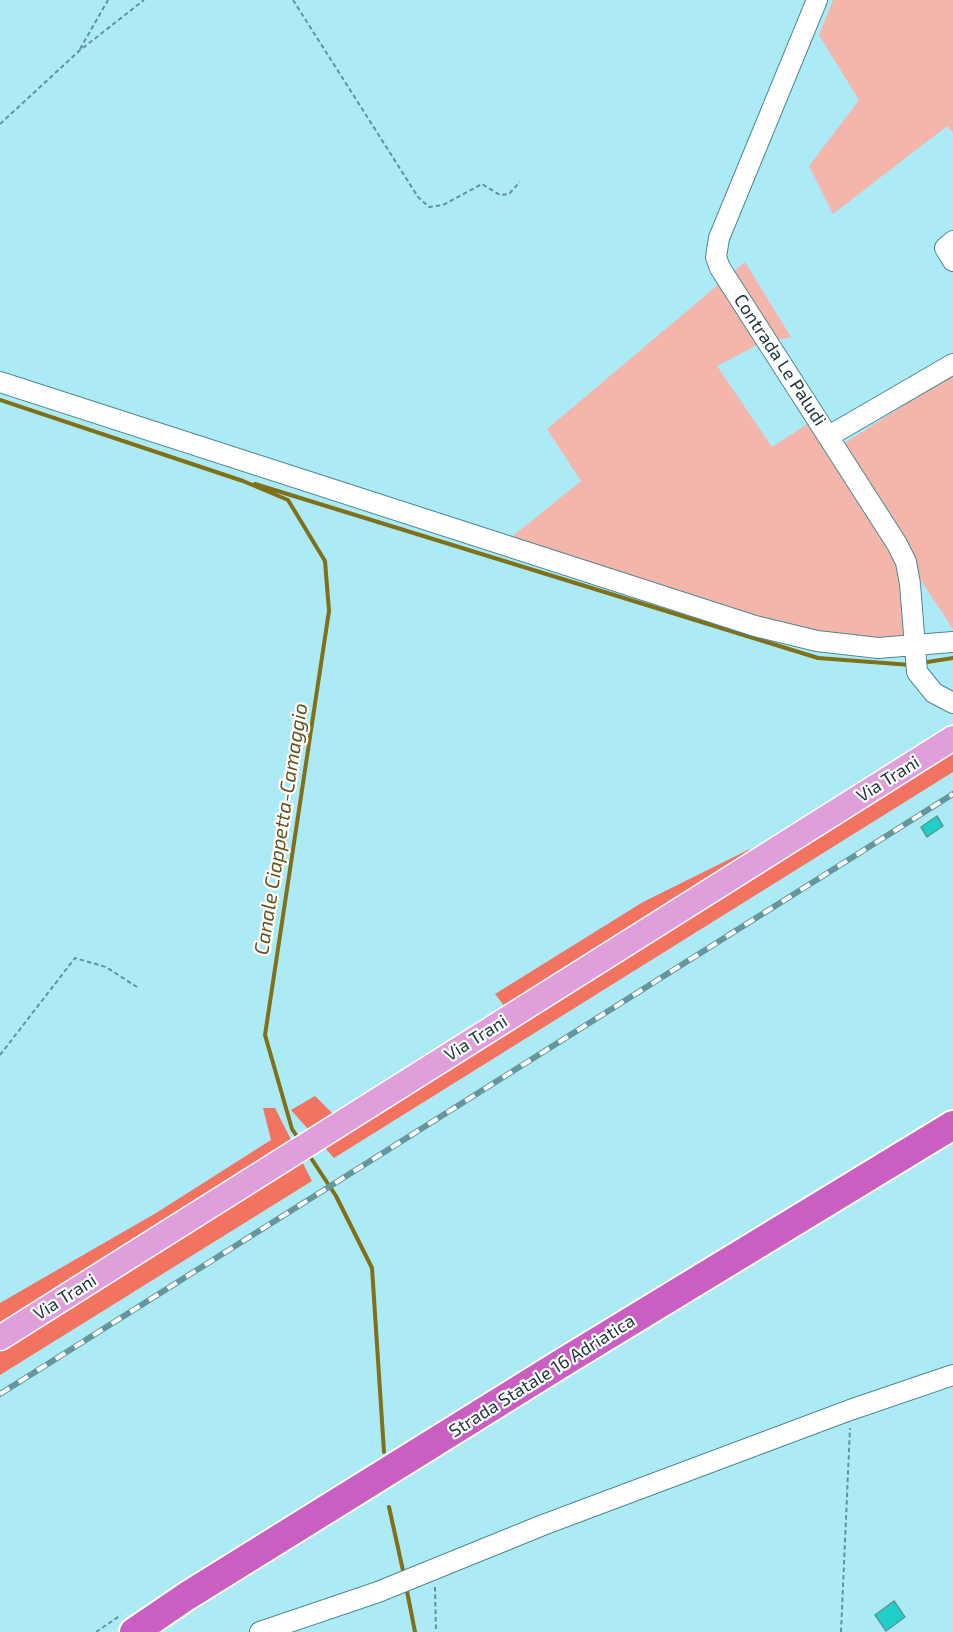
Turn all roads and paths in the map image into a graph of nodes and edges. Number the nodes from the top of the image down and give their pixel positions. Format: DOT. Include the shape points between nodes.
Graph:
graph roads {
  1 [pos="108,0"];
  2 [pos="144,0"];
  3 [pos="293,0"];
  4 [pos="816,0"];
  5 [pos="79,51"];
  6 [pos="0,124"];
  7 [pos="520,182"];
  8 [pos="953,241"];
  9 [pos="953,261"];
  10 [pos="953,364"];
  11 [pos="0,382"];
  12 [pos="829,436"];
  13 [pos="953,642"];
  14 [pos="916,659"];
  15 [pos="953,704"];
  16 [pos="953,738"];
  17 [pos="137,987"];
  18 [pos="0,1054"];
  19 [pos="953,1125"];
  20 [pos="953,1143"];
  21 [pos="0,1338"];
  22 [pos="953,1375"];
  23 [pos="850,1410"];
  24 [pos="428,1573"];
  25 [pos="134,1632"];
  26 [pos="158,1632"];
  27 [pos="260,1632"];
  28 [pos="436,1632"];
  29 [pos="841,1632"];
  1 -- 5 [label="path"];
  2 -- 5 [label="path"];
  3 -- 7 [label="path" via="418,197 429,207 443,205 482,184 500,195 509,194"];
  4 -- 12 [label="street, Contrada Le Paludi" via="719,238 716,257"];
  5 -- 6 [label="path"];
  8 -- 9 [label="street" via="945,248"];
  10 -- 12 [label="street"];
  11 -- 14 [label="street" via="755,626 817,641 878,648"];
  12 -- 14 [label="street, Contrada Le Paludi" via="906,562"];
  13 -- 14 [label="street"];
  14 -- 15 [label="street" via="934,693"];
  16 -- 21 [label="main road, Via Trani"];
  17 -- 18 [label="path" via="106,967 75,958"];
  19 -- 25 [label="highway, Strada Statale 16 Adriatica" via="552,1369"];
  20 -- 26 [label="highway, Strada Statale 16 Adriatica" via="572,1373"];
  22 -- 23 [label="street"];
  23 -- 24 [label="street" via="543,1525"];
  23 -- 29 [label="path"];
  24 -- 27 [label="street"];
  24 -- 28 [label="path"];
}
